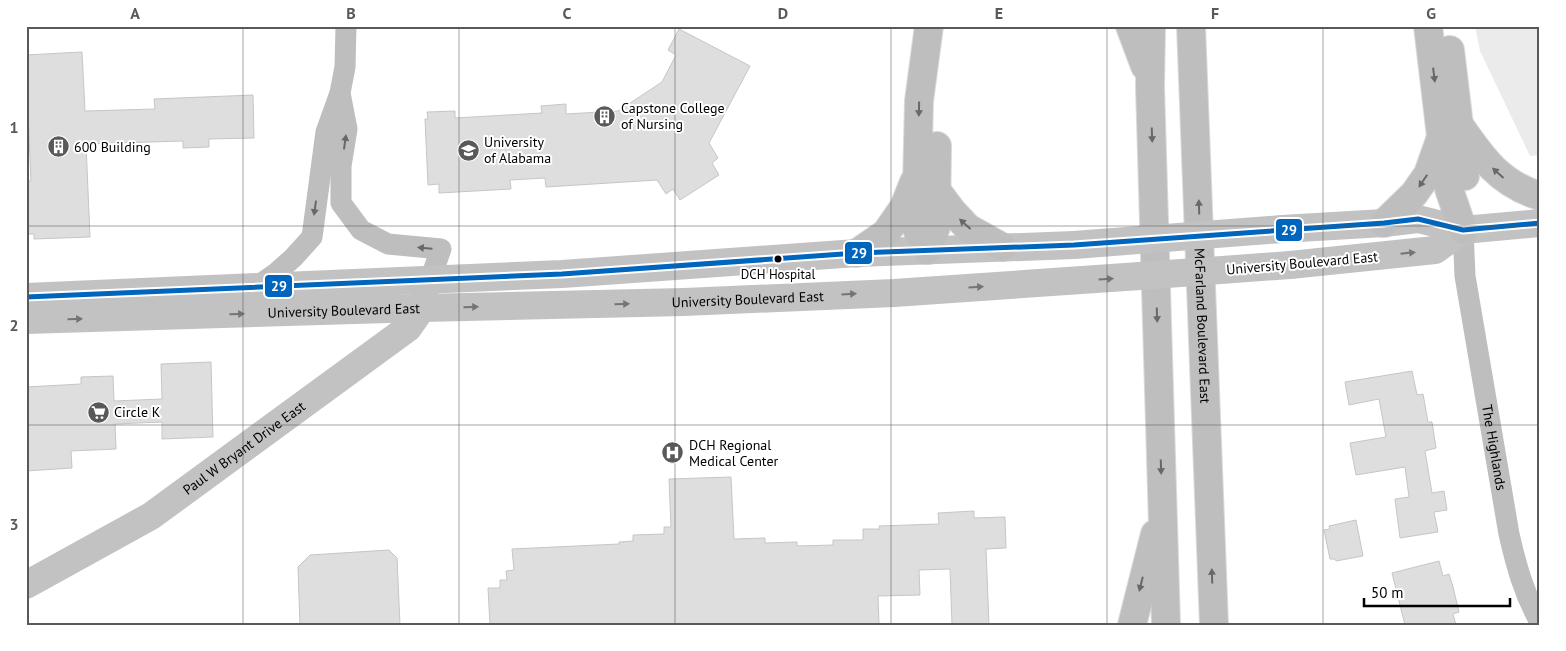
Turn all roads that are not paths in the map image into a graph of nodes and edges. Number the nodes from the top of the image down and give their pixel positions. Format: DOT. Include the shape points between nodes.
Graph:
graph roads {
  1 [pos="358,26"];
  2 [pos="929,26"];
  3 [pos="940,26"];
  4 [pos="1130,26"];
  5 [pos="1151,26"];
  6 [pos="1428,26"];
  7 [pos="1447,26"];
  8 [pos="1193,33"];
  9 [pos="346,35"];
  10 [pos="1150,87"];
  11 [pos="340,93"];
  12 [pos="1450,130"];
  13 [pos="927,182"];
  14 [pos="1540,196"];
  15 [pos="1540,222"];
  16 [pos="1384,223"];
  17 [pos="1463,230"];
  18 [pos="1002,248"];
  19 [pos="927,250"];
  20 [pos="857,252"];
  21 [pos="430,280"];
  22 [pos="256,288"];
  23 [pos="26,297"];
  24 [pos="422,308"];
  25 [pos="26,320"];
  26 [pos="1163,503"];
  27 [pos="26,585"];
  28 [pos="1540,622"];
  29 [pos="1132,625"];
  30 [pos="1166,625"];
  31 [pos="1214,625"];
  1 -- 9 [label="street"];
  2 -- 13 [label="highway, one-way" via="918,101"];
  3 -- 13 [label="highway" via="936,116"];
  4 -- 10 [label="highway"];
  5 -- 10 [label="highway"];
  6 -- 12 [label="highway, one-way"];
  7 -- 12 [label="highway"];
  31 -- 8 [label="highway, McFarland Boulevard East, one-way"];
  9 -- 11 [label="street"];
  10 -- 26 [label="highway, one-way"];
  21 -- 11 [label="street, one-way" via="441,249 388,244 361,230 341,203 341,166 347,129"];
  11 -- 22 [label="street, one-way" via="326,132 312,237 293,258"];
  14 -- 12 [label="highway, one-way" via="1523,191 1497,174 1477,151"];
  12 -- 16 [label="highway, one-way" via="1414,194"];
  12 -- 17 [label="highway" via="1466,189"];
  18 -- 13 [label="highway, one-way" via="968,228"];
  13 -- 19 [label="highway" via="916,227"];
  13 -- 20 [label="highway" via="886,232"];
  15 -- 17 [label="main road, University Boulevard East"];
  16 -- 17 [label="main road, University Boulevard East" via="1418,219"];
  16 -- 18 [label="main road, University Boulevard East, bridge"];
  24 -- 17 [label="main road, University Boulevard East, one-way, bridge" via="684,302 894,292 1290,266 1435,250"];
  17 -- 28 [label="street, The Highlands" via="1465,269 1514,557"];
  18 -- 19 [label="main road, University Boulevard East"];
  19 -- 20 [label="main road, University Boulevard East"];
  20 -- 21 [label="main road, University Boulevard East" via="562,274"];
  21 -- 22 [label="main road, University Boulevard East"];
  21 -- 24 [label="main road, Paul W Bryant Drive East"];
  22 -- 23 [label="main road, University Boulevard East"];
  25 -- 24 [label="main road, University Boulevard East, one-way"];
  24 -- 27 [label="main road, Paul W Bryant Drive East" via="408,328 151,516"];
  26 -- 29 [label="highway, one-way"];
  26 -- 30 [label="highway"];
}
